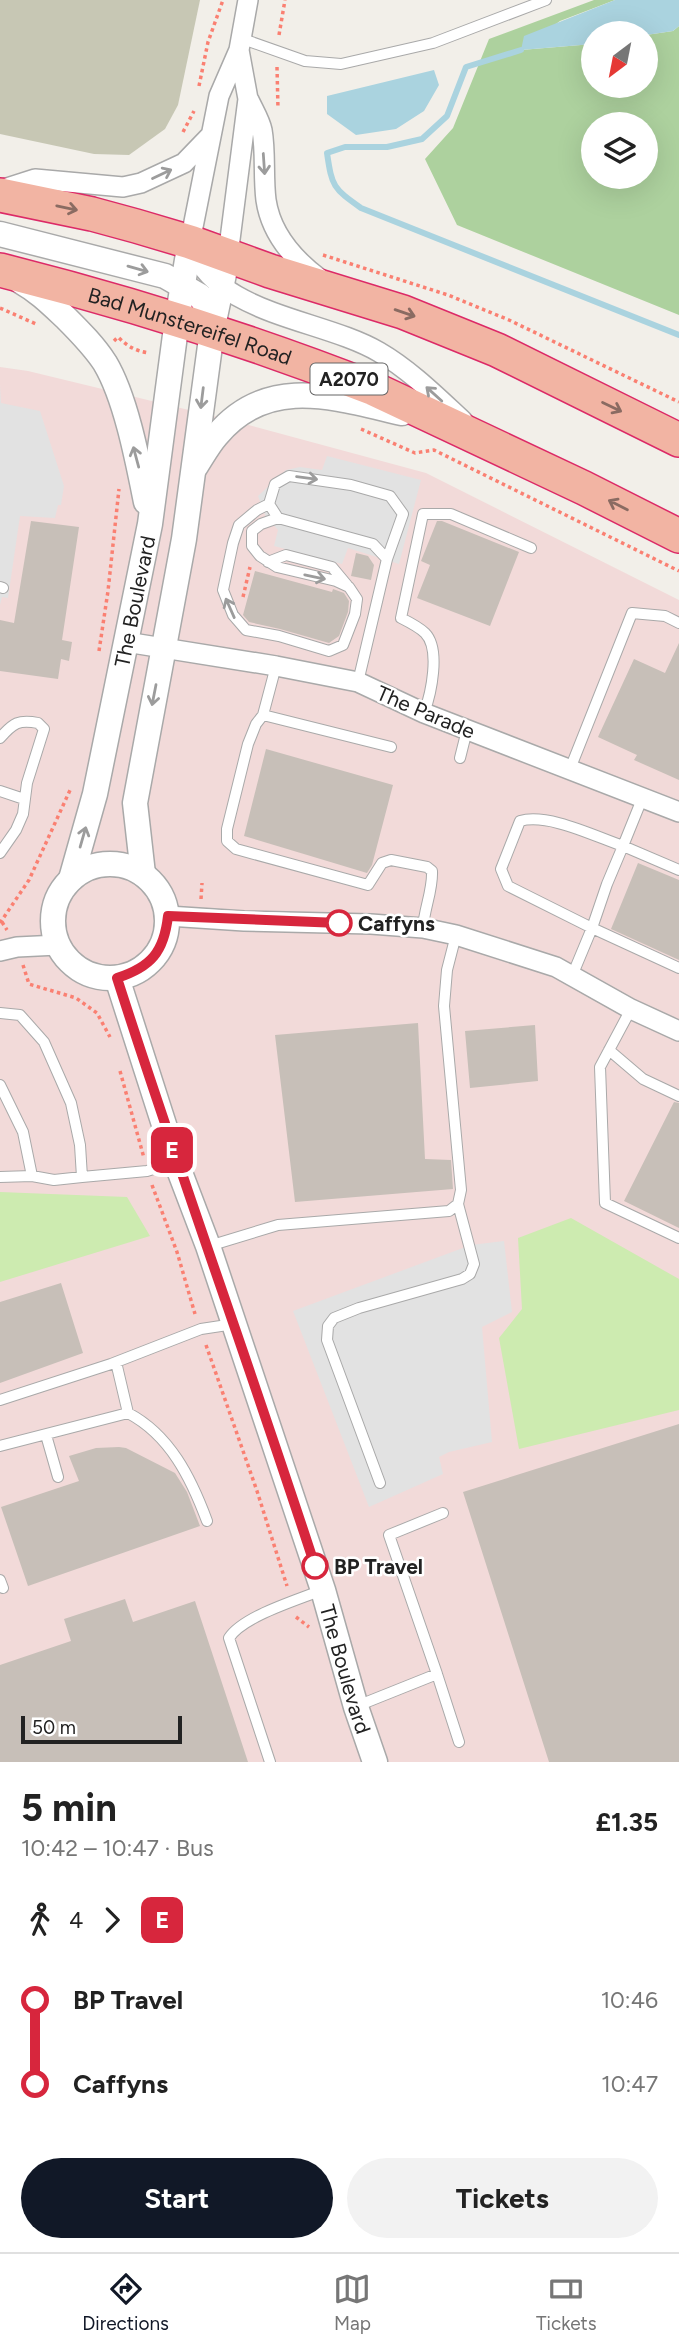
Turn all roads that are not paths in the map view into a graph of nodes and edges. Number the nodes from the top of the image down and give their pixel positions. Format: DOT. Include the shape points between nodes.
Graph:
graph roads {
  1 [pos="247,0"];
  2 [pos="546,0"];
  3 [pos="239,44"];
  4 [pos="248,99"];
  5 [pos="211,134"];
  6 [pos="0,193"];
  7 [pos="0,234"];
  8 [pos="190,242"];
  9 [pos="0,270"];
  10 [pos="224,271"];
  11 [pos="183,286"];
  12 [pos="340,293"];
  13 [pos="177,320"];
  14 [pos="212,331"];
  15 [pos="443,422"];
  16 [pos="679,440"];
  17 [pos="484,441"];
  18 [pos="194,468"];
  19 [pos="269,505"];
  20 [pos="278,518"];
  21 [pos="150,524"];
  22 [pos="679,536"];
  23 [pos="531,548"];
  24 [pos="387,559"];
  25 [pos="679,623"];
  26 [pos="126,642"];
  27 [pos="163,648"];
  28 [pos="276,666"];
  29 [pos="358,682"];
  30 [pos="424,713"];
  31 [pos="264,715"];
  32 [pos="467,730"];
  33 [pos="0,738"];
  34 [pos="391,747"];
  35 [pos="460,758"];
  36 [pos="570,769"];
  37 [pos="0,791"];
  38 [pos="24,799"];
  39 [pos="642,799"];
  40 [pos="679,812"];
  41 [pos="623,846"];
  42 [pos="0,853"];
  43 [pos="679,870"];
  44 [pos="143,874"];
  45 [pos="71,879"];
  46 [pos="168,916"];
  47 [pos="423,928"];
  48 [pos="592,928"];
  49 [pos="456,935"];
  50 [pos="58,945"];
  51 [pos="9,949"];
  52 [pos="679,968"];
  53 [pos="571,977"];
  54 [pos="117,978"];
  55 [pos="631,1009"];
  56 [pos="0,1013"];
  57 [pos="679,1031"];
  58 [pos="608,1051"];
  59 [pos="0,1084"];
  60 [pos="679,1096"];
  61 [pos="176,1162"];
  62 [pos="32,1176"];
  63 [pos="0,1177"];
  64 [pos="82,1177"];
  65 [pos="458,1204"];
  66 [pos="679,1238"];
  67 [pos="208,1247"];
  68 [pos="234,1324"];
  69 [pos="116,1362"];
  70 [pos="0,1400"];
  71 [pos="128,1413"];
  72 [pos="46,1435"];
  73 [pos="0,1446"];
  74 [pos="58,1477"];
  75 [pos="380,1483"];
  76 [pos="443,1513"];
  77 [pos="207,1521"];
  78 [pos="323,1590"];
  79 [pos="437,1674"];
  80 [pos="356,1707"];
  81 [pos="459,1742"];
  82 [pos="270,1762"];
  83 [pos="375,1762"];
  1 -- 3 [label="street"];
  2 -- 3 [label="lane" via="433,43 341,64 305,61"];
  3 -- 4 [label="street"];
  3 -- 5 [label="street" via="219,96"];
  4 -- 10 [label="street"];
  4 -- 12 [label="street, one-way" via="262,128 266,202 282,243 303,266"];
  6 -- 5 [label="street, one-way" via="35,179 122,187 141,183 184,163"];
  5 -- 8 [label="street"];
  6 -- 8 [label="highway, one-way"];
  7 -- 11 [label="street, one-way" via="165,276"];
  8 -- 10 [label="highway"];
  8 -- 11 [label="street, The Boulevard"];
  9 -- 13 [label="highway, Bad Munstereifel Road / A2070"];
  21 -- 9 [label="street, one-way" via="126,419 106,365 38,292"];
  10 -- 12 [label="highway" via="270,271"];
  10 -- 14 [label="street, The Boulevard"];
  17 -- 10 [label="street, one-way" via="427,388 379,352 232,294"];
  11 -- 13 [label="street, The Boulevard"];
  11 -- 14 [label="street" via="200,296"];
  12 -- 16 [label="highway, one-way" via="459,333"];
  13 -- 14 [label="highway, Bad Munstereifel Road / A2070"];
  13 -- 21 [label="street, The Boulevard"];
  14 -- 15 [label="highway, Bad Munstereifel Road / A2070" via="345,377"];
  14 -- 18 [label="street, The Boulevard, one-way"];
  15 -- 17 [label="highway, Bad Munstereifel Road / A2070"];
  15 -- 18 [label="street" via="318,395 272,397 246,409 218,434"];
  22 -- 17 [label="highway, Bad Munstereifel Road / A2070, one-way"];
  18 -- 27 [label="street, The Boulevard"];
  19 -- 20 [label="lane"];
  20 -- 19 [label="lane, one-way" via="252,531 251,546 276,567 349,587 357,599 343,645 329,651 246,631 233,615 223,590 233,543 239,525"];
  19 -- 24 [label="lane, one-way" via="275,484 289,475 390,496 403,514"];
  20 -- 24 [label="lane" via="373,544"];
  21 -- 26 [label="street, The Boulevard"];
  23 -- 30 [label="lane" via="451,514 424,513 401,618 426,633 431,643 434,679"];
  24 -- 29 [label="lane"];
  25 -- 36 [label="lane" via="665,616 632,613"];
  26 -- 27 [label="street, The Parade"];
  45 -- 26 [label="street, The Boulevard, one-way" via="95,794"];
  27 -- 28 [label="street, The Parade"];
  27 -- 44 [label="street, The Boulevard, one-way" via="135,803"];
  28 -- 29 [label="street, The Parade"];
  28 -- 31 [label="lane"];
  29 -- 30 [label="street, The Parade"];
  30 -- 32 [label="street, The Parade"];
  31 -- 34 [label="lane"];
  31 -- 47 [label="lane" via="248,744 226,829 227,841 236,849 368,885 382,863 391,860 427,867 432,880"];
  32 -- 35 [label="lane"];
  32 -- 36 [label="street, The Parade"];
  33 -- 38 [label="lane" via="10,726 25,720 44,729"];
  36 -- 39 [label="street, The Parade"];
  37 -- 38 [label="lane"];
  38 -- 42 [label="lane" via="16,830"];
  39 -- 40 [label="street, The Parade"];
  39 -- 41 [label="lane"];
  41 -- 43 [label="lane"];
  41 -- 48 [label="lane"];
  41 -- 48 [label="lane" via="532,817 520,821 501,869 508,886"];
  44 -- 45 [label="street" via="105,864"];
  44 -- 46 [label="street" via="157,888"];
  45 -- 50 [label="street" via="58,898 53,917"];
  46 -- 47 [label="street"];
  46 -- 54 [label="street" via="166,936 153,959 138,972"];
  47 -- 49 [label="street"];
  48 -- 52 [label="lane"];
  48 -- 53 [label="lane"];
  49 -- 53 [label="street" via="556,967"];
  49 -- 65 [label="lane" via="444,1006 461,1190"];
  50 -- 51 [label="street"];
  50 -- 54 [label="street" via="79,970"];
  53 -- 55 [label="street"];
  54 -- 61 [label="street, The Boulevard"];
  55 -- 57 [label="street"];
  55 -- 58 [label="lane"];
  56 -- 64 [label="lane" via="20,1015 44,1042 71,1103"];
  58 -- 60 [label="lane" via="643,1079"];
  58 -- 66 [label="lane" via="600,1067 605,1203"];
  59 -- 62 [label="lane" via="23,1132"];
  61 -- 64 [label="lane" via="147,1171"];
  61 -- 67 [label="street, The Boulevard"];
  62 -- 63 [label="lane"];
  62 -- 64 [label="lane" via="54,1180"];
  65 -- 67 [label="lane" via="449,1212 278,1226"];
  65 -- 75 [label="lane" via="474,1264 470,1273 359,1308 334,1318 328,1326 327,1340"];
  67 -- 68 [label="street, The Boulevard"];
  68 -- 69 [label="lane" via="201,1329"];
  68 -- 78 [label="street, The Boulevard"];
  69 -- 70 [label="lane"];
  69 -- 71 [label="lane"];
  71 -- 72 [label="lane"];
  71 -- 77 [label="lane" via="154,1430 170,1449 193,1482"];
  72 -- 73 [label="lane"];
  72 -- 74 [label="lane"];
  76 -- 79 [label="lane" via="389,1535"];
  78 -- 80 [label="street, The Boulevard"];
  78 -- 82 [label="lane" via="274,1608 233,1631 229,1638"];
  79 -- 80 [label="lane"];
  79 -- 81 [label="lane"];
  80 -- 83 [label="street, The Boulevard"];
}
